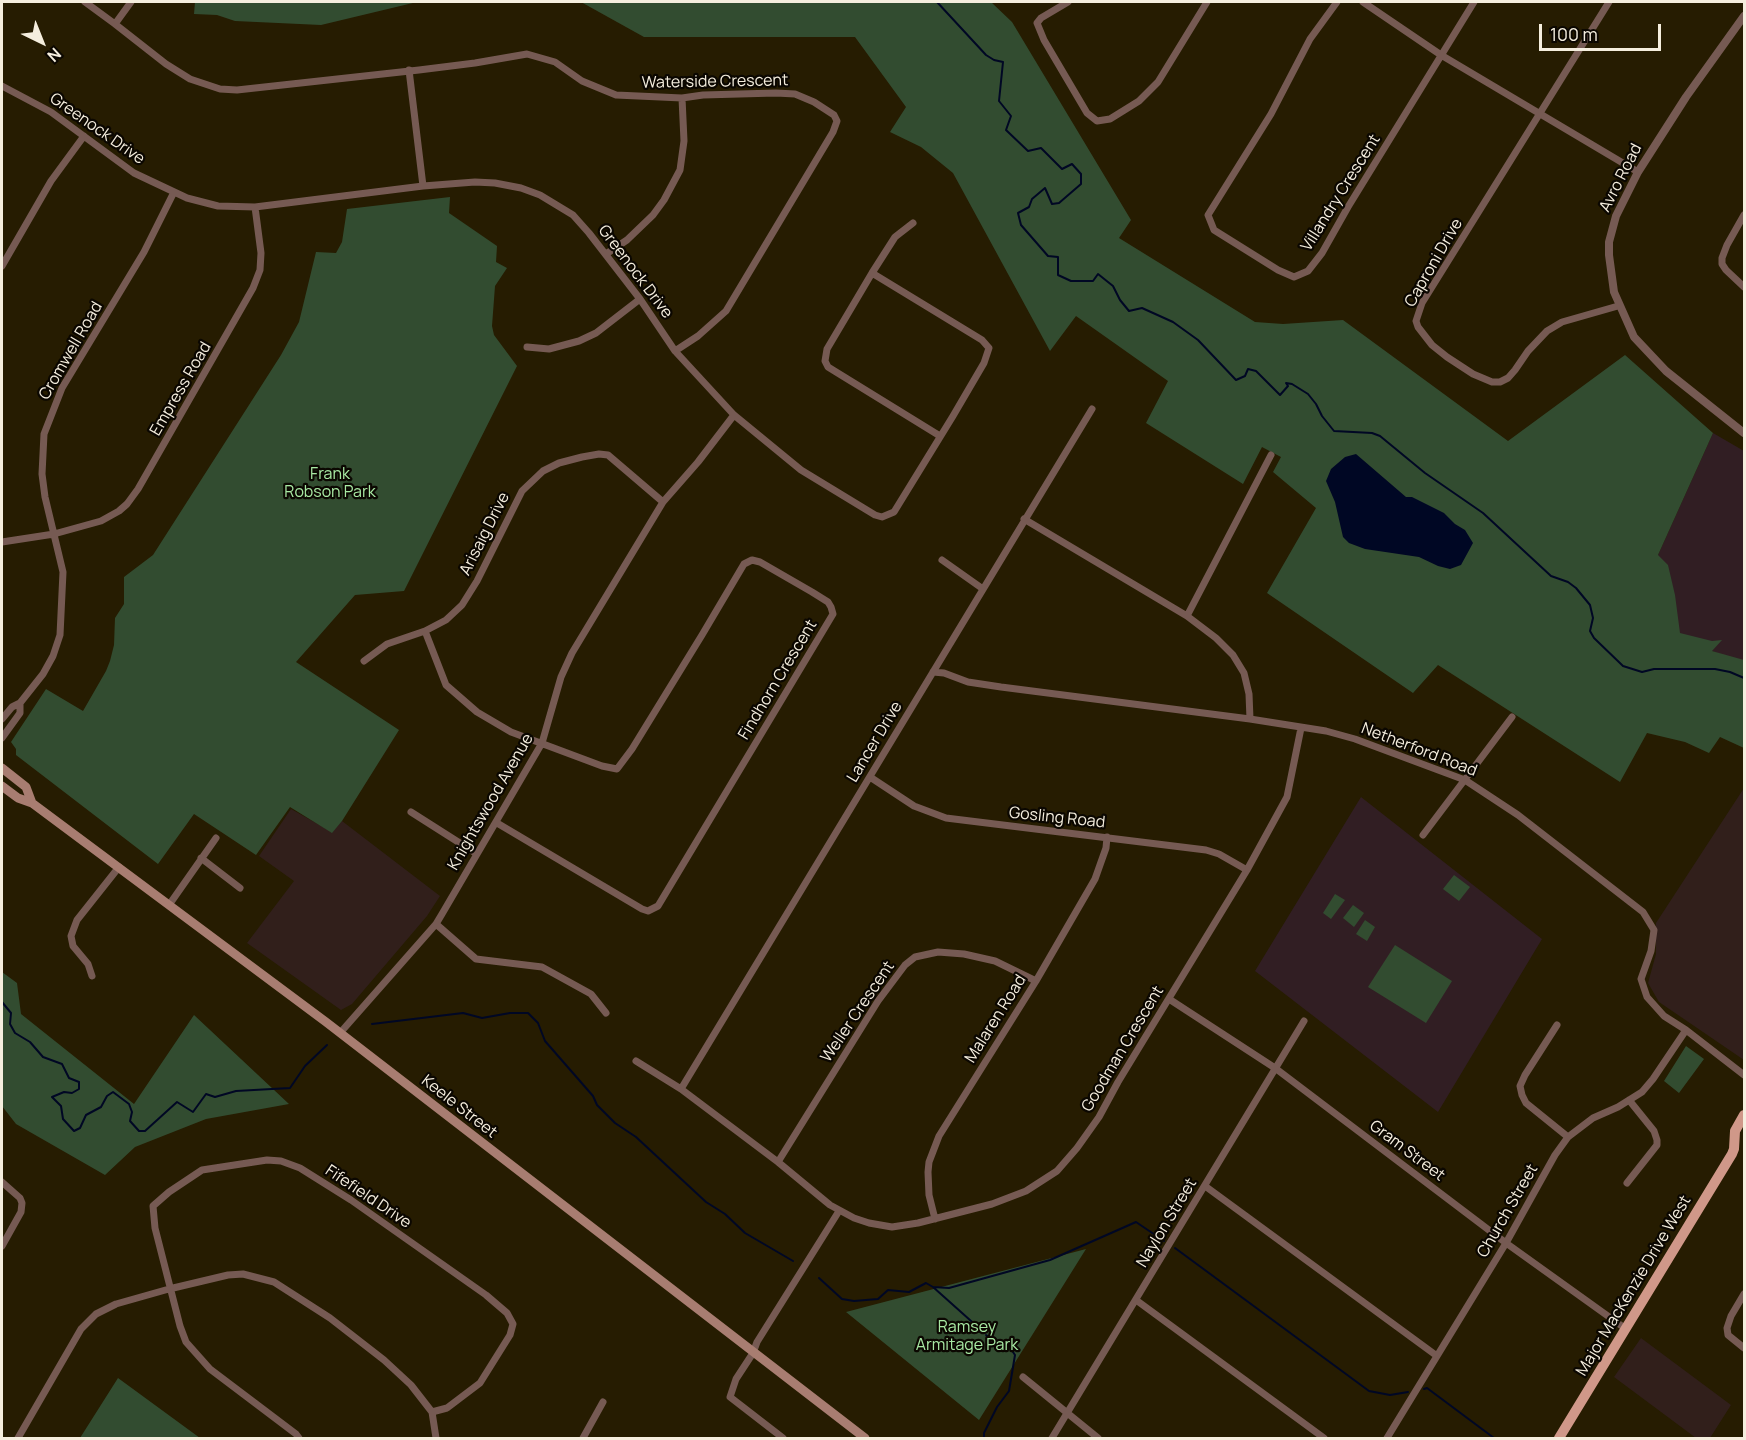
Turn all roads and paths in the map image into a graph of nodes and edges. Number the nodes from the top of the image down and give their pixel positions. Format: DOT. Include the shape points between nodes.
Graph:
graph roads {
  1 [pos="85,2"];
  2 [pos="131,2"];
  3 [pos="1068,2"];
  4 [pos="1207,2"];
  5 [pos="1337,2"];
  6 [pos="1363,2"];
  7 [pos="1474,2"];
  8 [pos="1609,2"];
  9 [pos="1744,16"];
  10 [pos="116,24"];
  11 [pos="1441,55"];
  12 [pos="409,70"];
  13 [pos="2,86"];
  14 [pos="682,98"];
  15 [pos="1539,115"];
  16 [pos="84,136"];
  17 [pos="1638,172"];
  18 [pos="423,186"];
  19 [pos="174,192"];
  20 [pos="255,207"];
  21 [pos="1744,215"];
  22 [pos="913,223"];
  23 [pos="606,254"];
  24 [pos="2,267"];
  25 [pos="872,273"];
  26 [pos="1744,287"];
  27 [pos="640,299"];
  28 [pos="1618,306"];
  29 [pos="527,347"];
  30 [pos="675,351"];
  31 [pos="1092,409"];
  32 [pos="734,416"];
  33 [pos="1744,433"];
  34 [pos="940,436"];
  35 [pos="1271,455"];
  36 [pos="663,502"];
  37 [pos="1024,519"];
  38 [pos="54,534"];
  39 [pos="2,542"];
  40 [pos="942,560"];
  41 [pos="983,589"];
  42 [pos="1187,616"];
  43 [pos="425,631"];
  44 [pos="364,662"];
  45 [pos="933,672"];
  46 [pos="20,703"];
  47 [pos="1512,717"];
  48 [pos="2,719"];
  49 [pos="1251,719"];
  50 [pos="1301,728"];
  51 [pos="2,738"];
  52 [pos="543,743"];
  53 [pos="2,768"];
  54 [pos="870,777"];
  55 [pos="1465,780"];
  56 [pos="2,786"];
  57 [pos="32,803"];
  58 [pos="411,812"];
  59 [pos="497,823"];
  60 [pos="1423,835"];
  61 [pos="1107,837"];
  62 [pos="216,838"];
  63 [pos="477,854"];
  64 [pos="201,858"];
  65 [pos="119,867"];
  66 [pos="1247,870"];
  67 [pos="240,888"];
  68 [pos="170,905"];
  69 [pos="436,924"];
  70 [pos="92,976"];
  71 [pos="1036,981"];
  72 [pos="1169,999"];
  73 [pos="606,1013"];
  74 [pos="1304,1021"];
  75 [pos="1557,1025"];
  76 [pos="1686,1030"];
  77 [pos="340,1033"];
  78 [pos="636,1060"];
  79 [pos="1275,1068"];
  80 [pos="1744,1075"];
  81 [pos="681,1089"];
  82 [pos="1629,1100"];
  83 [pos="1744,1115"];
  84 [pos="1568,1137"];
  85 [pos="1739,1147"];
  86 [pos="778,1162"];
  87 [pos="2,1182"];
  88 [pos="1627,1183"];
  89 [pos="1205,1186"];
  90 [pos="840,1211"];
  91 [pos="935,1219"];
  92 [pos="1506,1244"];
  93 [pos="2,1246"];
  94 [pos="169,1289"];
  95 [pos="1744,1294"];
  96 [pos="1136,1300"];
  97 [pos="1626,1329"];
  98 [pos="1744,1348"];
  99 [pos="753,1353"];
  100 [pos="1437,1356"];
  101 [pos="1023,1377"];
  102 [pos="603,1402"];
  103 [pos="432,1412"];
  104 [pos="1066,1414"];
  105 [pos="862,1437"];
  106 [pos="18,1438"];
  107 [pos="299,1438"];
  108 [pos="436,1438"];
  109 [pos="583,1438"];
  110 [pos="783,1438"];
  111 [pos="1052,1438"];
  112 [pos="1098,1438"];
  113 [pos="1324,1438"];
  114 [pos="1387,1438"];
  115 [pos="1559,1438"];
  1 -- 10 [label="street, Waterside Crescent"];
  2 -- 10 [label="street"];
  3 -- 4 [label="street" via="1038,23 1044,40 1088,113 1097,121 1110,119 1154,87"];
  5 -- 11 [label="street, Villandry Crescent" via="1310,39 1208,215 1214,230 1287,275 1308,271 1322,253"];
  6 -- 11 [label="street"];
  7 -- 11 [label="street"];
  8 -- 15 [label="street, Caproni Drive"];
  9 -- 17 [label="street, Avro Road"];
  10 -- 12 [label="street, Waterside Crescent" via="182,74 220,89"];
  11 -- 15 [label="street"];
  12 -- 14 [label="street, Waterside Crescent" via="527,54 555,62 582,81 616,95"];
  12 -- 18 [label="street"];
  13 -- 16 [label="street, Greenock Drive"];
  14 -- 23 [label="street" via="680,170 658,207 639,229"];
  14 -- 30 [label="street, Waterside Crescent" via="795,94 825,109 837,120 726,311"];
  15 -- 17 [label="street"];
  15 -- 28 [label="street, Caproni Drive" via="1422,303 1418,327 1447,357 1473,374 1500,382 1508,378 1547,331 1562,322"];
  16 -- 19 [label="street, Greenock Drive" via="134,173"];
  16 -- 24 [label="street" via="51,181"];
  17 -- 28 [label="street, Avro Road" via="1616,216 1610,242 1610,273"];
  18 -- 20 [label="street, Greenock Drive"];
  18 -- 23 [label="street, Greenock Drive" via="495,183 540,195 573,215"];
  19 -- 20 [label="street, Greenock Drive" via="218,206"];
  19 -- 38 [label="street, Cromwell Road" via="51,414 44,435 42,474"];
  20 -- 38 [label="street, Empress Road" via="261,254 253,288 138,489 119,511 101,521"];
  21 -- 26 [label="street" via="1722,258 1726,270"];
  22 -- 25 [label="street" via="895,237"];
  23 -- 27 [label="street, Greenock Drive"];
  25 -- 34 [label="street" via="827,349 825,361 828,367"];
  25 -- 34 [label="street, Greenock Drive" via="989,348"];
  27 -- 29 [label="street" via="596,333 579,341 549,349"];
  27 -- 30 [label="street, Greenock Drive"];
  28 -- 33 [label="street, Avro Road" via="1634,337 1654,360"];
  30 -- 32 [label="street, Greenock Drive"];
  31 -- 37 [label="street, Lancer Drive"];
  32 -- 34 [label="street, Greenock Drive" via="801,470 882,518 894,512"];
  32 -- 36 [label="street, Knightswood Avenue"];
  35 -- 42 [label="street"];
  36 -- 43 [label="street, Arisaig Drive" via="608,455 582,457 543,471 522,491 462,605 446,620"];
  36 -- 52 [label="street, Knightswood Avenue" via="564,669"];
  37 -- 41 [label="street, Lancer Drive"];
  37 -- 42 [label="street"];
  38 -- 39 [label="street, Empress Road"];
  38 -- 46 [label="street, Cromwell Road" via="63,572 60,635 43,674"];
  40 -- 41 [label="street"];
  41 -- 45 [label="street, Lancer Drive"];
  42 -- 49 [label="street" via="1237,660 1249,694"];
  43 -- 44 [label="street, Arisaig Drive" via="387,644"];
  43 -- 52 [label="street" via="446,685 460,699 502,727"];
  45 -- 49 [label="street, Netherford Road" via="1001,687"];
  45 -- 54 [label="street, Lancer Drive"];
  46 -- 48 [label="street, Cromwell Road" via="12,706"];
  46 -- 51 [label="street, Cromwell Road" via="20,713"];
  47 -- 55 [label="street"];
  49 -- 50 [label="street, Netherford Road"];
  50 -- 55 [label="street, Netherford Road" via="1355,739"];
  50 -- 66 [label="street, Goodman Crescent" via="1287,797"];
  52 -- 59 [label="street, Knightswood Avenue"];
  52 -- 59 [label="street, Findhorn Crescent" via="617,769 744,564 752,560 812,592 831,607 832,614 658,906 648,911 642,909"];
  53 -- 57 [label="main road, Keele Street" via="26,787"];
  54 -- 61 [label="street, Gosling Road" via="914,806 946,818"];
  54 -- 81 [label="street, Lancer Drive"];
  55 -- 60 [label="street"];
  55 -- 76 [label="street, Netherford Road" via="1518,815 1643,912 1654,930 1641,985 1652,1005"];
  56 -- 57 [label="main road, Keele Street"];
  57 -- 65 [label="main road, Keele Street"];
  58 -- 63 [label="street"];
  59 -- 63 [label="street, Knightswood Avenue"];
  61 -- 66 [label="street, Gosling Road" via="1206,850"];
  61 -- 71 [label="street, Malaren Road" via="1095,879"];
  62 -- 64 [label="street"];
  63 -- 69 [label="street, Knightswood Avenue"];
  64 -- 67 [label="street"];
  64 -- 68 [label="street"];
  65 -- 68 [label="main road, Keele Street"];
  65 -- 70 [label="street" via="77,920 71,936"];
  66 -- 72 [label="street, Goodman Crescent"];
  68 -- 77 [label="main road, Keele Street"];
  69 -- 73 [label="street" via="476,959 542,967 591,994"];
  69 -- 77 [label="street, Knightswood Avenue"];
  71 -- 86 [label="street, Weller Crescent" via="995,960 938,952 915,957 878,1001"];
  71 -- 91 [label="street, Malaren Road" via="939,1136 928,1162 929,1195"];
  72 -- 79 [label="street, Gram Street"];
  72 -- 91 [label="street, Goodman Crescent" via="1100,1117 1057,1171 1020,1193"];
  74 -- 79 [label="street, Naylon Street"];
  75 -- 84 [label="street" via="1520,1086 1526,1103"];
  76 -- 80 [label="street, Netherford Road"];
  76 -- 82 [label="street, Church Street" via="1653,1079"];
  77 -- 99 [label="main road, Keele Street"];
  78 -- 81 [label="street, Goodman Crescent"];
  79 -- 89 [label="street, Naylon Street"];
  79 -- 92 [label="street, Gram Street"];
  81 -- 86 [label="street, Goodman Crescent"];
  82 -- 84 [label="street, Church Street" via="1593,1118"];
  82 -- 88 [label="street" via="1654,1131 1657,1145"];
  83 -- 85 [label="main road, Major MacKenzie Drive West" via="1734,1131"];
  84 -- 92 [label="street, Church Street"];
  85 -- 97 [label="main road, Major MacKenzie Drive West"];
  86 -- 90 [label="street, Goodman Crescent"];
  87 -- 93 [label="street" via="22,1203"];
  89 -- 96 [label="street, Naylon Street"];
  89 -- 100 [label="street"];
  90 -- 91 [label="street, Goodman Crescent" via="892,1227"];
  90 -- 99 [label="street"];
  92 -- 97 [label="street, Gram Street"];
  92 -- 100 [label="street, Church Street"];
  94 -- 103 [label="street" via="228,1275 243,1274 274,1282 359,1339 411,1385"];
  94 -- 103 [label="street, Fifefield Drive" via="153,1222 153,1206 201,1170 267,1160 300,1168 486,1295 512,1318 510,1335 480,1383 457,1402"];
  94 -- 106 [label="street" via="106,1308 87,1322"];
  94 -- 107 [label="street" via="186,1342 196,1356"];
  95 -- 98 [label="street" via="1727,1328 1728,1335"];
  96 -- 104 [label="street, Naylon Street"];
  96 -- 113 [label="street"];
  97 -- 115 [label="main road, Major MacKenzie Drive West"];
  99 -- 105 [label="main road, Keele Street"];
  99 -- 110 [label="street" via="736,1379 730,1397"];
  100 -- 114 [label="street, Church Street"];
  101 -- 104 [label="street"];
  102 -- 109 [label="street"];
  103 -- 108 [label="street"];
  104 -- 111 [label="street, Naylon Street"];
  104 -- 112 [label="street"];
}
